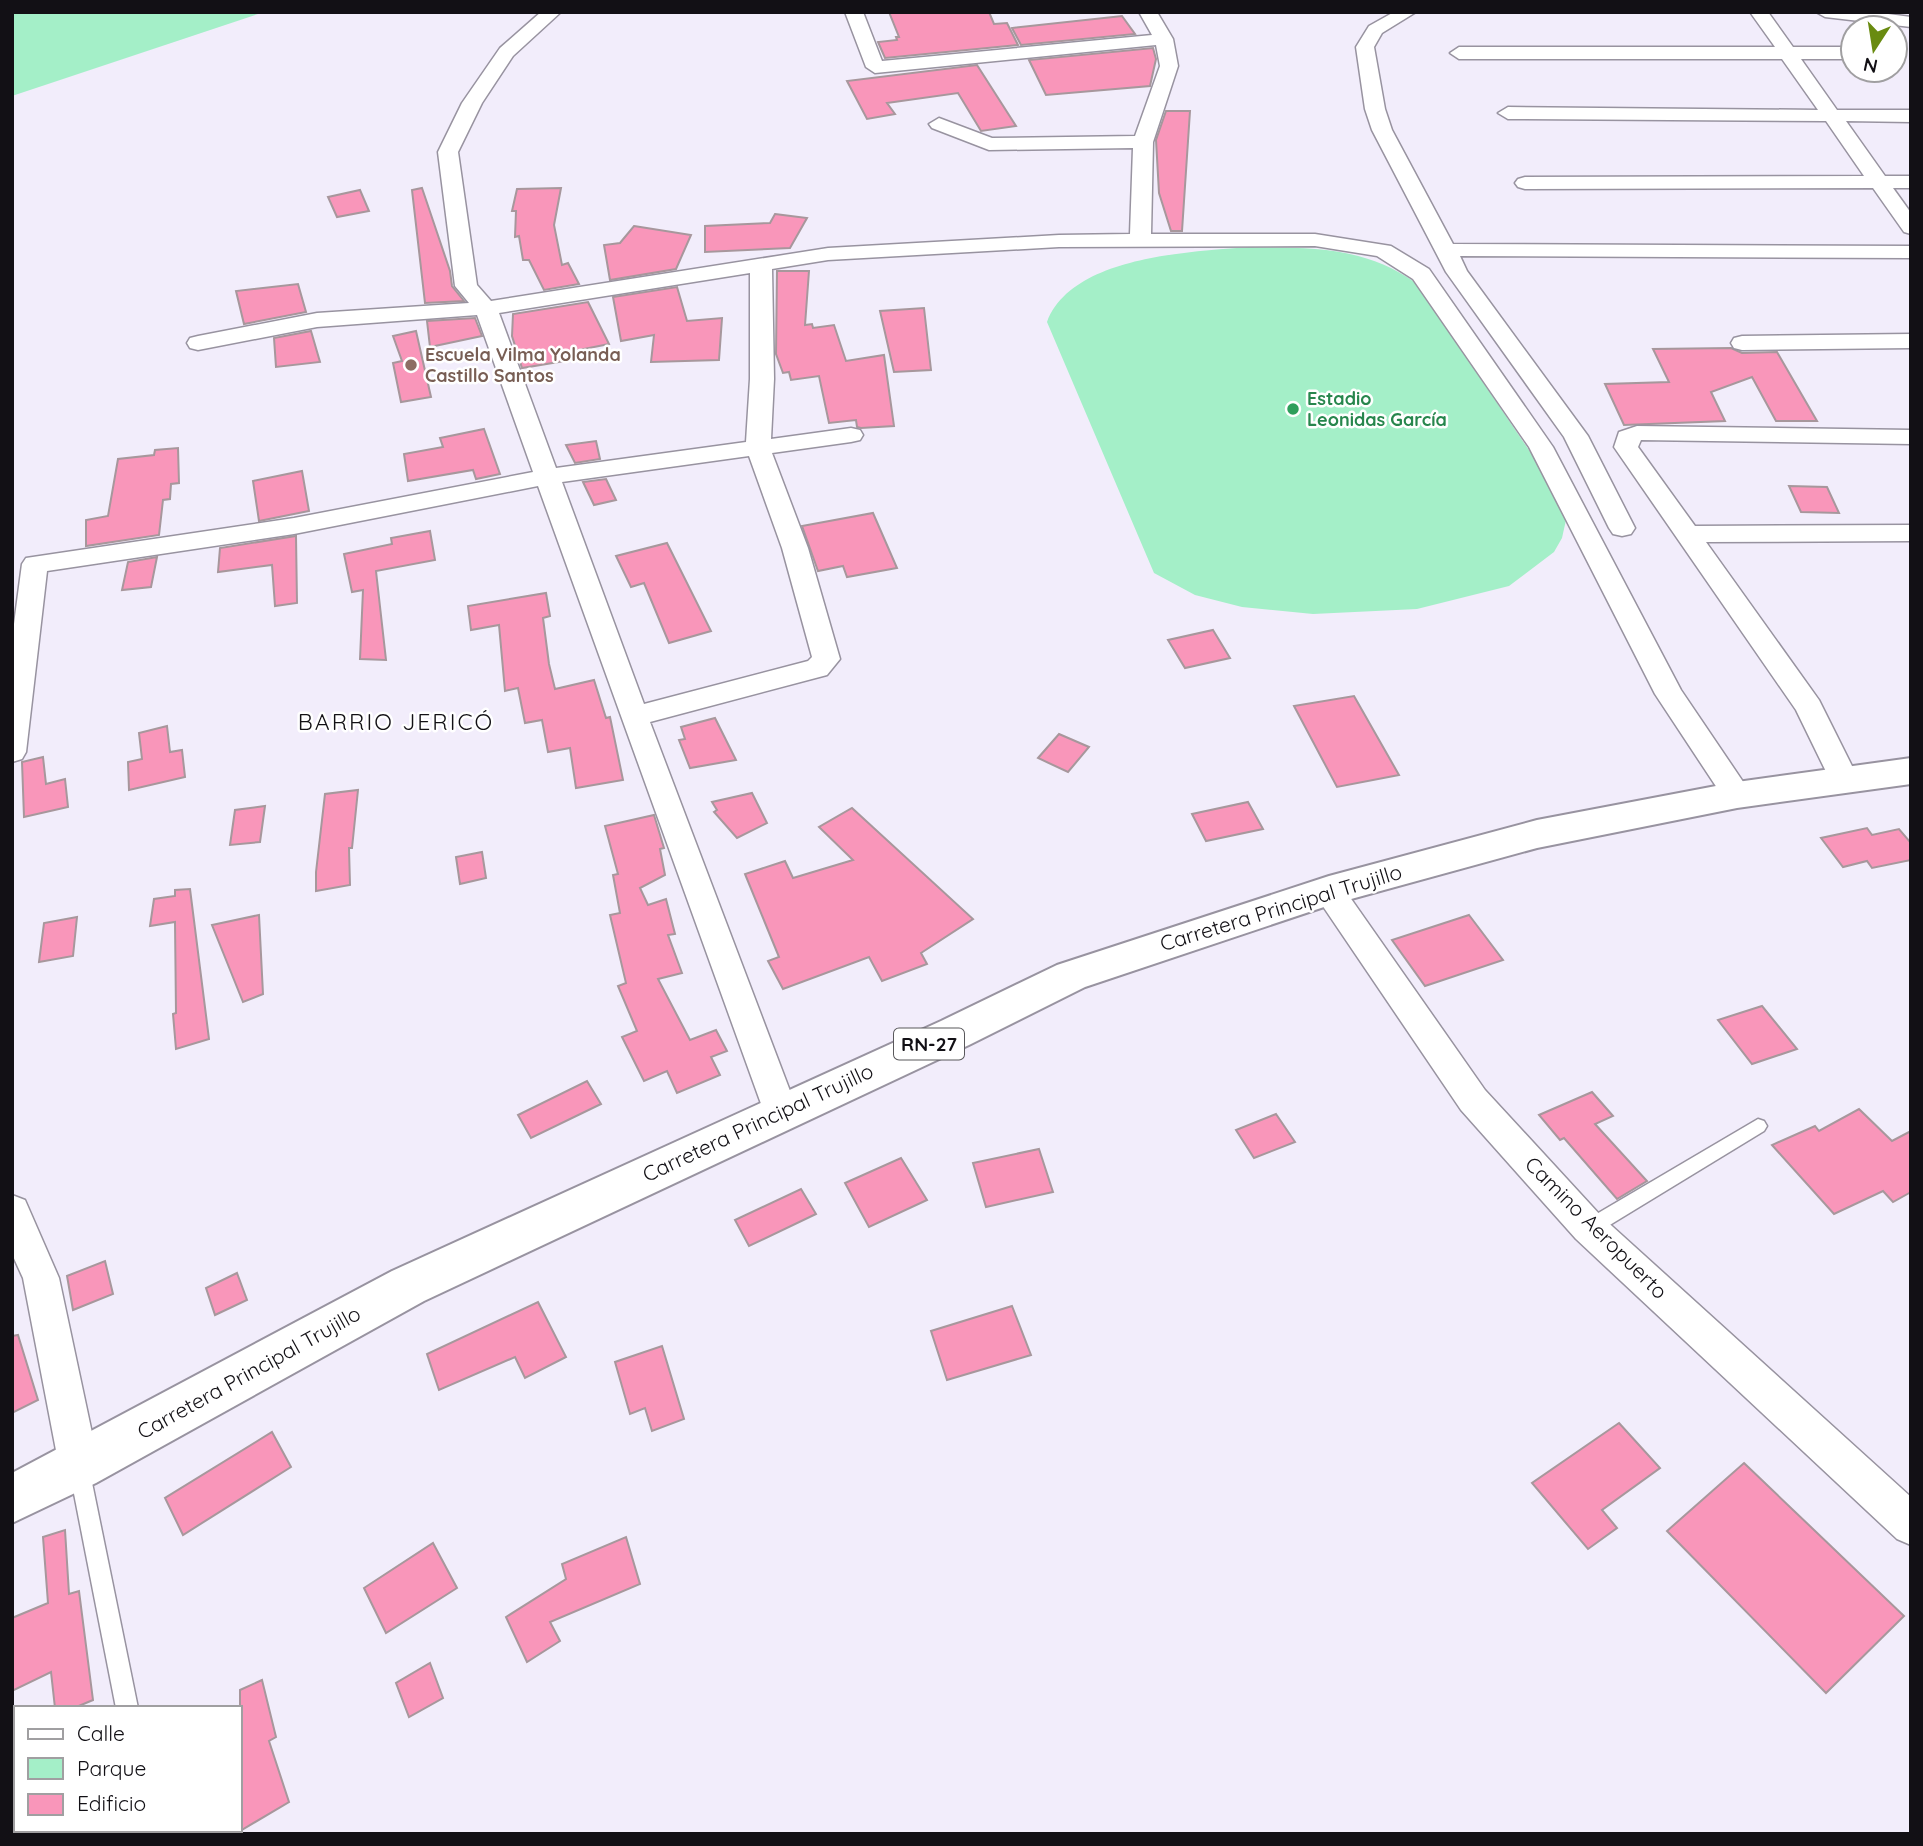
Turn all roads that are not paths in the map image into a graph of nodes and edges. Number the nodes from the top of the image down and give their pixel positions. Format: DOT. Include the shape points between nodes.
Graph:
graph roads {
  1 [pos="552,12"];
  2 [pos="854,12"];
  3 [pos="1148,12"];
  4 [pos="1407,12"];
  5 [pos="1759,12"];
  6 [pos="1825,12"];
  7 [pos="1911,22"];
  8 [pos="1164,39"];
  9 [pos="1458,53"];
  10 [pos="1788,53"];
  11 [pos="1839,53"];
  12 [pos="1508,113"];
  13 [pos="1833,116"];
  14 [pos="1911,116"];
  15 [pos="939,124"];
  16 [pos="1143,142"];
  17 [pos="1879,182"];
  18 [pos="1911,182"];
  19 [pos="1525,183"];
  20 [pos="1911,228"];
  21 [pos="1140,242"];
  22 [pos="1446,250"];
  23 [pos="1911,252"];
  24 [pos="761,263"];
  25 [pos="486,308"];
  26 [pos="1911,341"];
  27 [pos="198,343"];
  28 [pos="1742,343"];
  29 [pos="851,435"];
  30 [pos="1911,437"];
  31 [pos="758,447"];
  32 [pos="546,477"];
  33 [pos="1622,528"];
  34 [pos="1911,533"];
  35 [pos="1688,534"];
  36 [pos="634,716"];
  37 [pos="12,752"];
  38 [pos="1911,771"];
  39 [pos="1844,780"];
  40 [pos="1737,795"];
  41 [pos="1329,891"];
  42 [pos="781,1112"];
  43 [pos="1758,1126"];
  44 [pos="12,1211"];
  45 [pos="1589,1228"];
  46 [pos="79,1466"];
  47 [pos="12,1499"];
  48 [pos="1911,1525"];
  49 [pos="127,1706"];
  1 -- 25 [label="street" via="506,52 472,103 448,152 466,286"];
  2 -- 8 [label="street" via="874,67"];
  3 -- 8 [label="street"];
  4 -- 22 [label="street" via="1375,30 1365,47 1367,60 1382,130"];
  5 -- 10 [label="street"];
  6 -- 7 [label="street"];
  8 -- 16 [label="street" via="1169,65"];
  9 -- 10 [label="street"];
  10 -- 11 [label="street"];
  10 -- 13 [label="street"];
  12 -- 13 [label="street"];
  13 -- 14 [label="street"];
  13 -- 17 [label="street"];
  15 -- 16 [label="street" via="989,144"];
  16 -- 21 [label="street"];
  17 -- 18 [label="street"];
  17 -- 19 [label="street"];
  17 -- 20 [label="street"];
  21 -- 24 [label="street" via="977,244"];
  21 -- 40 [label="street" via="1315,240 1383,251 1421,274 1541,447 1669,694"];
  22 -- 23 [label="street"];
  22 -- 33 [label="street" via="1576,436"];
  24 -- 25 [label="street"];
  24 -- 31 [label="street"];
  25 -- 27 [label="street" via="317,320"];
  25 -- 32 [label="street"];
  26 -- 28 [label="street"];
  29 -- 31 [label="street"];
  30 -- 35 [label="street" via="1637,433 1628,438 1626,447"];
  31 -- 32 [label="street"];
  31 -- 36 [label="street" via="795,548 826,659 817,668"];
  32 -- 36 [label="street"];
  32 -- 37 [label="street" via="294,526 35,564"];
  34 -- 35 [label="street"];
  35 -- 39 [label="street" via="1809,707"];
  36 -- 42 [label="street"];
  38 -- 39 [label="main road, Carretera Principal Trujillo / RN-27"];
  39 -- 40 [label="main road, Carretera Principal Trujillo / RN-27"];
  40 -- 41 [label="main road, Carretera Principal Trujillo / RN-27" via="1537,834"];
  41 -- 42 [label="main road, Carretera Principal Trujillo / RN-27" via="1071,976"];
  41 -- 45 [label="street, Camino Aeropuerto" via="1473,1100"];
  42 -- 46 [label="main road, Carretera Principal Trujillo / RN-27" via="408,1286"];
  43 -- 45 [label="lane"];
  44 -- 46 [label="street" via="41,1278"];
  45 -- 48 [label="street, Camino Aeropuerto"];
  46 -- 47 [label="main road, Carretera Principal Trujillo / RN-27"];
  46 -- 49 [label="lane"];
}
